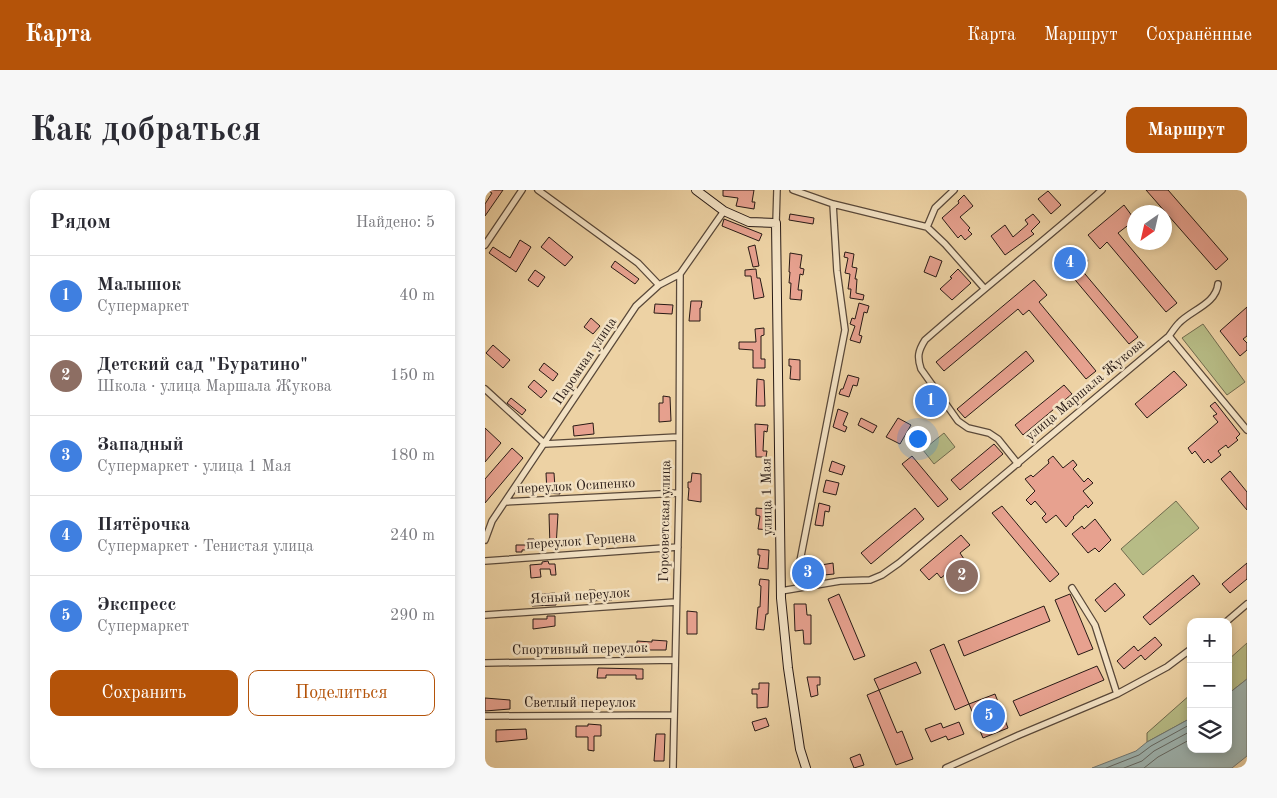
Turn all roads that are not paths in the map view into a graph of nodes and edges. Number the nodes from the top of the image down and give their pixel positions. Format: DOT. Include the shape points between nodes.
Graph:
graph roads {
  1 [pos="522,190"];
  2 [pos="538,190"];
  3 [pos="697,190"];
  4 [pos="777,190"];
  5 [pos="793,190"];
  6 [pos="954,190"];
  7 [pos="1102,190"];
  8 [pos="833,204"];
  9 [pos="725,211"];
  10 [pos="776,223"];
  11 [pos="927,227"];
  12 [pos="485,245"];
  13 [pos="681,274"];
  14 [pos="1218,284"];
  15 [pos="659,285"];
  16 [pos="984,288"];
  17 [pos="1169,336"];
  18 [pos="485,389"];
  19 [pos="1247,430"];
  20 [pos="678,438"];
  21 [pos="545,444"];
  22 [pos="1018,464"];
  23 [pos="679,493"];
  24 [pos="505,502"];
  25 [pos="492,521"];
  26 [pos="485,525"];
  27 [pos="485,540"];
  28 [pos="678,547"];
  29 [pos="485,561"];
  30 [pos="799,588"];
  31 [pos="1072,588"];
  32 [pos="781,591"];
  33 [pos="676,602"];
  34 [pos="1247,604"];
  35 [pos="485,615"];
  36 [pos="1231,618"];
  37 [pos="1187,652"];
  38 [pos="675,660"];
  39 [pos="485,663"];
  40 [pos="1117,694"];
  41 [pos="674,715"];
  42 [pos="485,716"];
  43 [pos="673,768"];
  44 [pos="806,768"];
  45 [pos="946,768"];
  1 -- 12 [label="street"];
  2 -- 15 [label="street" via="637,263"];
  3 -- 9 [label="main road"];
  4 -- 10 [label="street"];
  5 -- 8 [label="street"];
  6 -- 11 [label="street" via="935,208"];
  7 -- 16 [label="street"];
  8 -- 11 [label="street"];
  8 -- 30 [label="street" via="845,330 799,566"];
  9 -- 10 [label="main road" via="749,222"];
  9 -- 13 [label="street, Паромная улица"];
  10 -- 32 [label="main road, улица 1 Мая"];
  11 -- 16 [label="street"];
  13 -- 15 [label="street, Паромная улица"];
  13 -- 20 [label="street, Горсоветская улица"];
  14 -- 17 [label="street, улица Маршала Жукова" via="1213,297 1179,322"];
  15 -- 21 [label="street, Паромная улица" via="636,306"];
  16 -- 22 [label="street" via="925,340 918,360 921,370 958,421 967,428 989,433 998,439"];
  17 -- 19 [label="street"];
  17 -- 22 [label="street, улица Маршала Жукова"];
  18 -- 21 [label="street"];
  20 -- 21 [label="street"];
  20 -- 23 [label="street, Горсоветская улица"];
  21 -- 24 [label="street, Паромная улица"];
  22 -- 30 [label="street, улица Маршала Жукова" via="882,575 870,580"];
  23 -- 24 [label="street, переулок Осипенко"];
  23 -- 28 [label="street, Горсоветская улица"];
  24 -- 25 [label="street, Паромная улица"];
  25 -- 26 [label="street"];
  25 -- 27 [label="street, Паромная улица"];
  28 -- 29 [label="street, переулок Герцена"];
  28 -- 33 [label="street, Горсоветская улица"];
  30 -- 32 [label="street"];
  31 -- 40 [label="street" via="1095,625"];
  32 -- 44 [label="main road, улица 1 Мая" via="783,634 800,749"];
  33 -- 35 [label="street, Ясный переулок"];
  33 -- 38 [label="street, Горсоветская улица"];
  34 -- 36 [label="street"];
  37 -- 40 [label="street" via="1167,667"];
  38 -- 39 [label="street, Спортивный переулок"];
  38 -- 41 [label="street, Горсоветская улица"];
  40 -- 45 [label="street"];
  41 -- 42 [label="street, Светлый переулок"];
  41 -- 43 [label="street, Горсоветская улица"];
}
